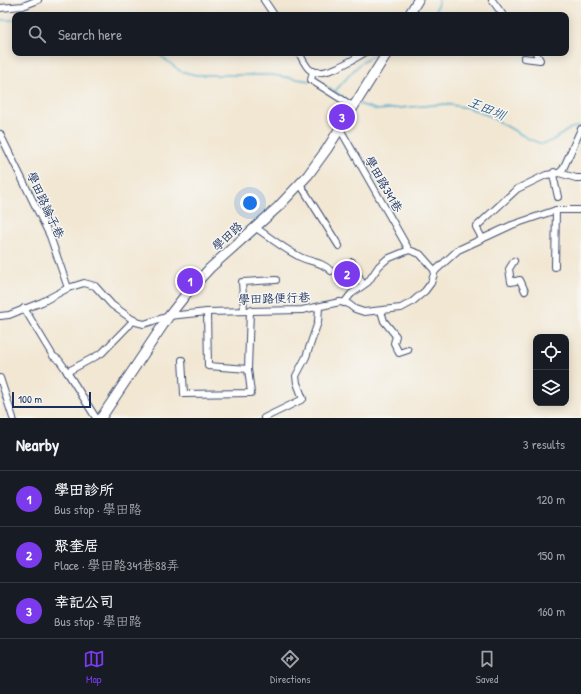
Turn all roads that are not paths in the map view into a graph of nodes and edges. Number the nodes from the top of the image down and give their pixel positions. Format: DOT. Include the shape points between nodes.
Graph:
graph roads {
  1 [pos="38,0"];
  2 [pos="264,0"];
  3 [pos="418,0"];
  4 [pos="492,0"];
  5 [pos="0,8"];
  6 [pos="272,12"];
  7 [pos="411,12"];
  8 [pos="501,12"];
  9 [pos="301,56"];
  10 [pos="358,56"];
  11 [pos="385,56"];
  12 [pos="538,56"];
  13 [pos="524,58"];
  14 [pos="313,71"];
  15 [pos="354,107"];
  16 [pos="340,129"];
  17 [pos="581,129"];
  18 [pos="0,134"];
  19 [pos="557,172"];
  20 [pos="581,178"];
  21 [pos="300,184"];
  22 [pos="558,197"];
  23 [pos="556,210"];
  24 [pos="581,210"];
  25 [pos="254,227"];
  26 [pos="482,238"];
  27 [pos="339,246"];
  28 [pos="409,250"];
  29 [pos="514,261"];
  30 [pos="352,262"];
  31 [pos="555,267"];
  32 [pos="331,271"];
  33 [pos="435,271"];
  34 [pos="276,280"];
  35 [pos="363,285"];
  36 [pos="68,288"];
  37 [pos="526,291"];
  38 [pos="344,303"];
  39 [pos="319,307"];
  40 [pos="24,308"];
  41 [pos="247,310"];
  42 [pos="380,311"];
  43 [pos="207,312"];
  44 [pos="0,316"];
  45 [pos="169,316"];
  46 [pos="134,320"];
  47 [pos="408,350"];
  48 [pos="182,360"];
  49 [pos="248,369"];
  50 [pos="67,372"];
  51 [pos="0,378"];
  52 [pos="13,418"];
  53 [pos="96,418"];
  54 [pos="101,418"];
  55 [pos="264,418"];
  1 -- 5 [label="street" via="23,6"];
  2 -- 6 [label="street"];
  3 -- 7 [label="main road"];
  4 -- 8 [label="street"];
  9 -- 14 [label="street"];
  10 -- 14 [label="street" via="331,71"];
  11 -- 15 [label="main road, 學田路"];
  12 -- 13 [label="street" via="540,60"];
  14 -- 15 [label="street" via="312,80"];
  15 -- 16 [label="main road, 學田路"];
  16 -- 21 [label="main road, 學田路"];
  16 -- 28 [label="street, 學田路341巷"];
  17 -- 19 [label="street" via="563,169"];
  18 -- 36 [label="street, 學田路論子巷" via="50,236"];
  19 -- 20 [label="street"];
  19 -- 22 [label="street" via="553,175"];
  19 -- 26 [label="street" via="517,189 476,227"];
  21 -- 25 [label="main road, 學田路"];
  21 -- 27 [label="street"];
  23 -- 24 [label="street"];
  23 -- 26 [label="street"];
  23 -- 31 [label="street"];
  25 -- 32 [label="street" via="291,252 324,264"];
  25 -- 45 [label="main road, 學田路" via="186,293"];
  26 -- 33 [label="street" via="458,250"];
  28 -- 33 [label="street, 學田路341巷" via="420,254"];
  28 -- 35 [label="street" via="387,259"];
  29 -- 37 [label="street" via="509,269 511,282 520,280"];
  30 -- 35 [label="street"];
  33 -- 42 [label="street" via="426,291 412,302 401,308"];
  34 -- 41 [label="street" via="242,282"];
  35 -- 38 [label="street"];
  36 -- 40 [label="street"];
  36 -- 46 [label="street" via="84,283 95,286 112,305"];
  38 -- 39 [label="street, 學田路便行巷"];
  38 -- 42 [label="street" via="364,312"];
  39 -- 41 [label="street, 學田路便行巷" via="302,310"];
  39 -- 55 [label="street" via="318,322 306,357 296,376 296,383 303,399"];
  40 -- 44 [label="street"];
  40 -- 50 [label="street" via="53,356"];
  41 -- 43 [label="street, 學田路便行巷"];
  41 -- 49 [label="street"];
  42 -- 47 [label="street" via="384,321 396,336 394,343 399,353"];
  43 -- 45 [label="street, 學田路便行巷"];
  43 -- 49 [label="street" via="208,366"];
  45 -- 46 [label="street" via="144,324"];
  45 -- 54 [label="main road, 學田路"];
  46 -- 50 [label="street" via="102,353"];
  48 -- 49 [label="street" via="184,394 251,393"];
  50 -- 53 [label="street"];
  51 -- 52 [label="street"];
}
